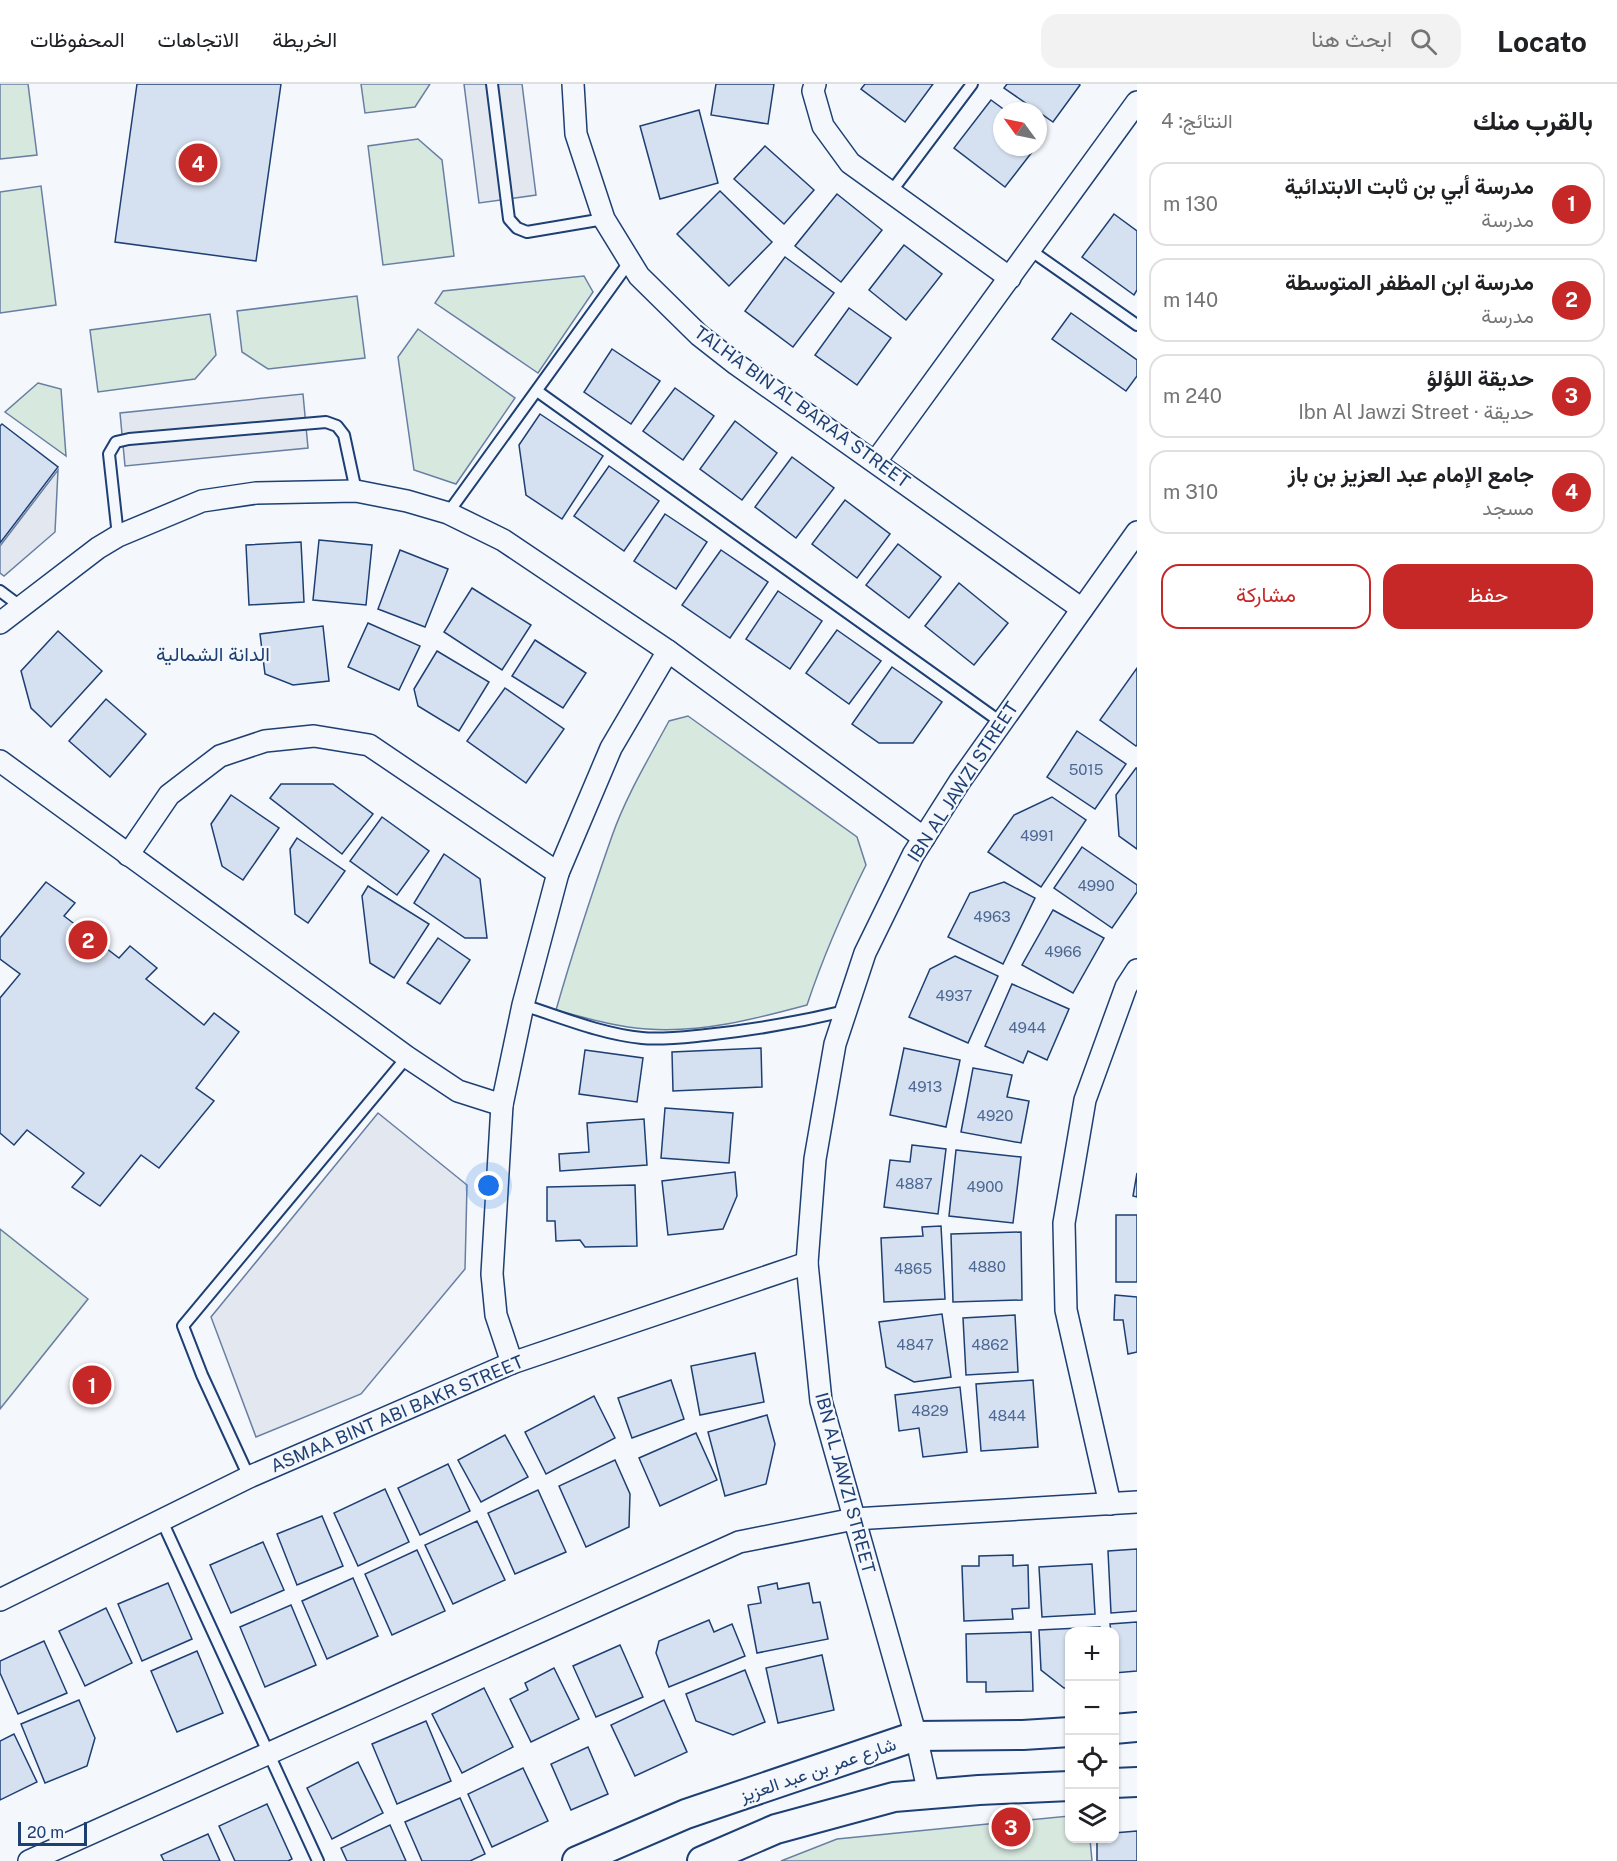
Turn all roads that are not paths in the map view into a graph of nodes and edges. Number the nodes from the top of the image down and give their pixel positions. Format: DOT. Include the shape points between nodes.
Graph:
graph roads {
  1 [pos="492,84"];
  2 [pos="573,84"];
  3 [pos="815,84"];
  4 [pos="972,84"];
  5 [pos="1137,102"];
  6 [pos="891,192"];
  7 [pos="604,219"];
  8 [pos="1030,250"];
  9 [pos="630,261"];
  10 [pos="1010,278"];
  11 [pos="1137,325"];
  12 [pos="537,391"];
  13 [pos="876,461"];
  14 [pos="356,491"];
  15 [pos="448,513"];
  16 [pos="1137,532"];
  17 [pos="118,536"];
  18 [pos="0,591"];
  19 [pos="20,606"];
  20 [pos="1082,609"];
  21 [pos="0,623"];
  22 [pos="668,651"];
  23 [pos="1002,723"];
  24 [pos="0,761"];
  25 [pos="924,838"];
  26 [pos="128,855"];
  27 [pos="558,873"];
  28 [pos="1137,970"];
  29 [pos="523,1005"];
  30 [pos="846,1011"];
  31 [pos="407,1057"];
  32 [pos="502,1105"];
  33 [pos="807,1263"];
  34 [pos="512,1363"];
  35 [pos="249,1478"];
  36 [pos="1137,1502"];
  37 [pos="1110,1504"];
  38 [pos="854,1519"];
  39 [pos="162,1521"];
  40 [pos="0,1600"];
  41 [pos="1137,1727"];
  42 [pos="1119,1729"];
  43 [pos="1065,1732"];
  44 [pos="915,1736"];
  45 [pos="269,1754"];
  46 [pos="1137,1782"];
  47 [pos="1119,1784"];
  48 [pos="1065,1786"];
  49 [pos="929,1794"];
  50 [pos="29,1861"];
  51 [pos="318,1861"];
  52 [pos="577,1861"];
  53 [pos="702,1861"];
  1 -- 7 [label="lane" via="509,219 527,232"];
  2 -- 7 [label="street, TALHA BIN AL BARAA STREET" via="576,134"];
  3 -- 6 [label="street" via="813,91 823,126 850,163"];
  4 -- 6 [label="lane"];
  5 -- 8 [label="street"];
  6 -- 10 [label="street"];
  7 -- 9 [label="street, TALHA BIN AL BARAA STREET"];
  8 -- 10 [label="street"];
  8 -- 11 [label="lane"];
  9 -- 12 [label="lane"];
  9 -- 13 [label="street, TALHA BIN AL BARAA STREET" via="639,276 699,335"];
  10 -- 13 [label="street"];
  12 -- 15 [label="lane"];
  12 -- 23 [label="lane"];
  13 -- 20 [label="street, TALHA BIN AL BARAA STREET"];
  14 -- 15 [label="street"];
  14 -- 17 [label="street" via="256,493 202,501"];
  14 -- 17 [label="lane" via="344,435 337,426 326,422 129,439 116,442 109,454"];
  15 -- 22 [label="street" via="503,540"];
  16 -- 20 [label="street, IBN AL JAWZI STREET"];
  17 -- 19 [label="street"];
  18 -- 19 [label="lane"];
  19 -- 21 [label="street"];
  20 -- 23 [label="street, IBN AL JAWZI STREET"];
  22 -- 25 [label="street"];
  22 -- 27 [label="street" via="611,748"];
  23 -- 25 [label="street, IBN AL JAWZI STREET"];
  24 -- 26 [label="street"];
  25 -- 30 [label="street, IBN AL JAWZI STREET" via="865,953"];
  26 -- 27 [label="street" via="169,795 220,756 265,741 314,736 369,745"];
  26 -- 31 [label="street"];
  27 -- 29 [label="street"];
  28 -- 37 [label="street" via="1126,987 1085,1100 1064,1223 1066,1310"];
  29 -- 30 [label="lane" via="601,1030 643,1038 731,1032"];
  29 -- 32 [label="street"];
  30 -- 33 [label="street, IBN AL JAWZI STREET" via="835,1044 815,1159"];
  31 -- 32 [label="street" via="458,1091"];
  31 -- 35 [label="lane" via="183,1326"];
  32 -- 34 [label="street" via="492,1274 496,1315"];
  33 -- 34 [label="street, ASMAA BINT ABI BAKR STREET"];
  33 -- 38 [label="street, IBN AL JAWZI STREET" via="821,1401"];
  34 -- 35 [label="street, ASMAA BINT ABI BAKR STREET"];
  35 -- 39 [label="street, ASMAA BINT ABI BAKR STREET"];
  36 -- 37 [label="street"];
  37 -- 38 [label="street"];
  38 -- 44 [label="street, IBN AL JAWZI STREET"];
  38 -- 45 [label="street" via="739,1542"];
  39 -- 40 [label="street, ASMAA BINT ABI BAKR STREET"];
  39 -- 45 [label="lane"];
  41 -- 42 [label="street"];
  43 -- 44 [label="street, شارع عمر بن عبد العزيز"];
  44 -- 49 [label="street, IBN AL JAWZI STREET"];
  44 -- 52 [label="street, شارع عمر بن عبد العزيز" via="686,1814"];
  45 -- 50 [label="street"];
  45 -- 51 [label="lane"];
  46 -- 47 [label="street"];
  48 -- 49 [label="street"];
  49 -- 53 [label="street" via="894,1797 776,1829"];
}
